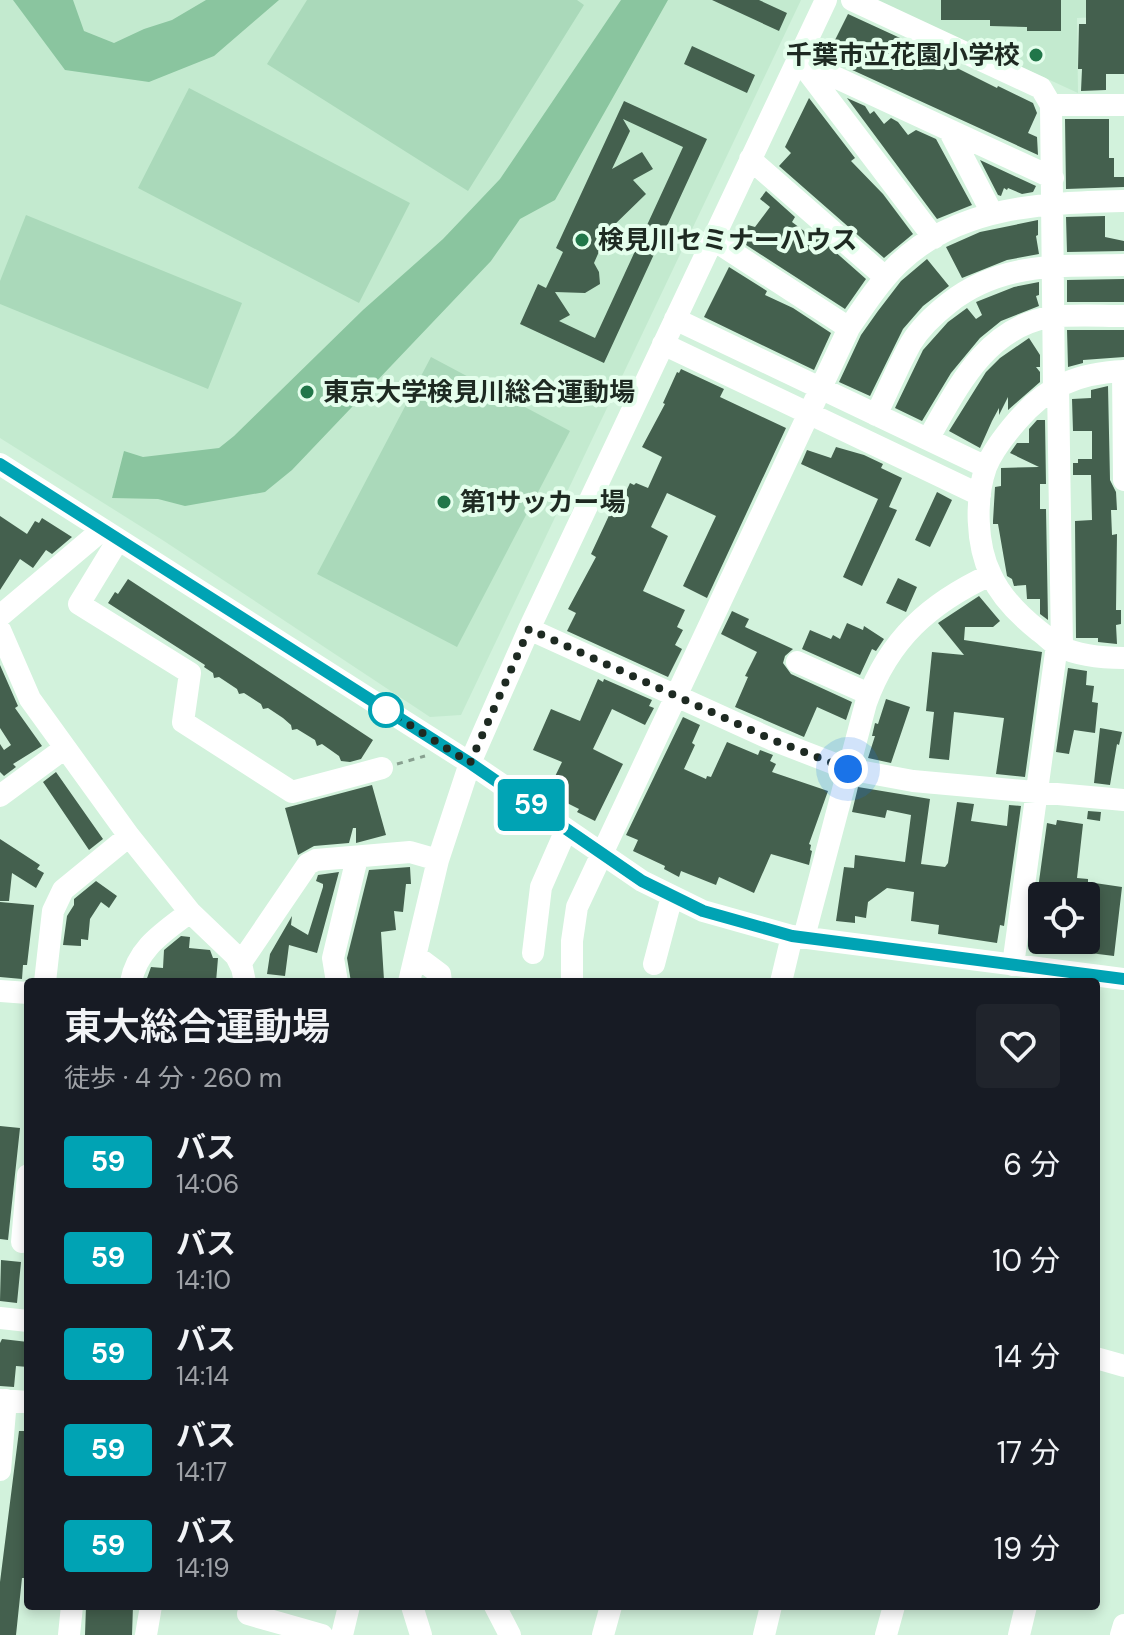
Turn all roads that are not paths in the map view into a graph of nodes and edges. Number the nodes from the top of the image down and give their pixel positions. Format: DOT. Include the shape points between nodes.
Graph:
graph roads {
  1 [pos="826,0"];
  2 [pos="852,0"];
  3 [pos="802,67"];
  4 [pos="1051,105"];
  5 [pos="1124,105"];
  6 [pos="949,130"];
  7 [pos="750,159"];
  8 [pos="1053,178"];
  9 [pos="1124,201"];
  10 [pos="1052,203"];
  11 [pos="992,213"];
  12 [pos="934,238"];
  13 [pos="712,239"];
  14 [pos="1124,265"];
  15 [pos="1052,266"];
  16 [pos="885,277"];
  17 [pos="1124,316"];
  18 [pos="1054,317"];
  19 [pos="675,319"];
  20 [pos="849,328"];
  21 [pos="663,344"];
  22 [pos="1123,371"];
  23 [pos="1056,386"];
  24 [pos="820,388"];
  25 [pos="809,413"];
  26 [pos="876,415"];
  27 [pos="928,439"];
  28 [pos="0,464"];
  29 [pos="986,467"];
  30 [pos="1124,480"];
  31 [pos="980,495"];
  32 [pos="110,535"];
  33 [pos="990,575"];
  34 [pos="0,616"];
  35 [pos="529,629"];
  36 [pos="0,630"];
  37 [pos="1060,646"];
  38 [pos="1124,658"];
  39 [pos="797,662"];
  40 [pos="869,694"];
  41 [pos="676,695"];
  42 [pos="65,748"];
  43 [pos="470,763"];
  44 [pos="382,768"];
  45 [pos="848,769"];
  46 [pos="1035,794"];
  47 [pos="0,796"];
  48 [pos="1124,800"];
  49 [pos="566,830"];
  50 [pos="129,836"];
  51 [pos="602,854"];
  52 [pos="357,858"];
  53 [pos="438,860"];
  54 [pos="672,896"];
  55 [pos="190,912"];
  56 [pos="798,936"];
  57 [pos="533,953"];
  58 [pos="416,956"];
  59 [pos="654,964"];
  60 [pos="1013,965"];
  61 [pos="243,973"];
  62 [pos="1065,977"];
  63 [pos="45,978"];
  64 [pos="132,978"];
  65 [pos="336,978"];
  66 [pos="410,978"];
  67 [pos="440,978"];
  68 [pos="572,978"];
  69 [pos="782,978"];
  70 [pos="1094,978"];
  71 [pos="1100,978"];
  72 [pos="1124,979"];
  73 [pos="0,991"];
  74 [pos="24,993"];
  75 [pos="24,1199"];
  76 [pos="17,1241"];
  77 [pos="0,1318"];
  78 [pos="24,1321"];
  79 [pos="1100,1359"];
  80 [pos="1124,1366"];
  81 [pos="11,1401"];
  82 [pos="0,1470"];
  83 [pos="72,1610"];
  84 [pos="150,1610"];
  85 [pos="348,1610"];
  86 [pos="413,1610"];
  87 [pos="497,1610"];
  88 [pos="610,1610"];
  89 [pos="770,1610"];
  90 [pos="893,1610"];
  91 [pos="1025,1610"];
  92 [pos="247,1618"];
  93 [pos="1124,1625"];
  94 [pos="69,1635"];
  95 [pos="146,1635"];
  96 [pos="322,1635"];
  97 [pos="342,1635"];
  98 [pos="421,1635"];
  99 [pos="510,1635"];
  100 [pos="603,1635"];
  101 [pos="764,1635"];
  102 [pos="886,1635"];
  103 [pos="1019,1635"];
  104 [pos="1121,1635"];
  1 -- 3 [label="street"];
  2 -- 4 [label="street" via="1041,88"];
  3 -- 6 [label="street" via="822,71"];
  3 -- 7 [label="street"];
  3 -- 12 [label="street"];
  4 -- 5 [label="street"];
  4 -- 8 [label="street"];
  6 -- 8 [label="street"];
  6 -- 11 [label="street"];
  7 -- 13 [label="street"];
  7 -- 16 [label="street"];
  8 -- 10 [label="street"];
  9 -- 10 [label="street"];
  10 -- 11 [label="street"];
  10 -- 15 [label="street"];
  11 -- 12 [label="street"];
  12 -- 16 [label="street"];
  13 -- 19 [label="street"];
  13 -- 20 [label="street"];
  14 -- 15 [label="street"];
  15 -- 18 [label="street"];
  15 -- 26 [label="street" via="994,277 936,313 912,341"];
  16 -- 20 [label="street"];
  17 -- 18 [label="street"];
  18 -- 23 [label="street"];
  18 -- 27 [label="street" via="1014,332 976,360"];
  19 -- 21 [label="street"];
  19 -- 24 [label="street"];
  20 -- 24 [label="street"];
  21 -- 25 [label="street"];
  21 -- 35 [label="street"];
  22 -- 23 [label="street"];
  22 -- 30 [label="street"];
  23 -- 29 [label="street" via="1004,436"];
  23 -- 37 [label="street"];
  24 -- 25 [label="street"];
  24 -- 26 [label="street"];
  25 -- 31 [label="street"];
  25 -- 41 [label="street"];
  26 -- 27 [label="street"];
  27 -- 29 [label="street"];
  28 -- 32 [label="street"];
  29 -- 31 [label="street"];
  31 -- 33 [label="street" via="980,528"];
  32 -- 34 [label="street"];
  32 -- 43 [label="street"];
  32 -- 44 [label="street" via="79,604 190,673 183,722 292,792"];
  33 -- 37 [label="street" via="1024,619"];
  33 -- 40 [label="street" via="956,591 905,633"];
  35 -- 41 [label="street"];
  35 -- 43 [label="street"];
  36 -- 42 [label="street" via="30,699"];
  37 -- 38 [label="street"];
  37 -- 46 [label="street"];
  39 -- 40 [label="street"];
  40 -- 45 [label="street"];
  41 -- 45 [label="street"];
  41 -- 51 [label="street"];
  42 -- 47 [label="street"];
  42 -- 50 [label="street"];
  43 -- 49 [label="street"];
  43 -- 53 [label="street"];
  45 -- 46 [label="street"];
  45 -- 56 [label="street"];
  46 -- 48 [label="street"];
  46 -- 60 [label="street"];
  49 -- 51 [label="street"];
  49 -- 57 [label="street" via="541,887"];
  50 -- 55 [label="street"];
  50 -- 63 [label="street" via="63,890 53,911"];
  51 -- 54 [label="street"];
  51 -- 68 [label="street" via="577,907"];
  52 -- 53 [label="street" via="410,852"];
  52 -- 61 [label="street" via="308,864"];
  52 -- 65 [label="street" via="333,958"];
  53 -- 58 [label="street"];
  54 -- 56 [label="street" via="703,911"];
  54 -- 59 [label="street"];
  55 -- 61 [label="street" via="227,946"];
  55 -- 64 [label="street" via="148,946"];
  56 -- 60 [label="street"];
  56 -- 69 [label="street"];
  58 -- 66 [label="street"];
  58 -- 67 [label="street"];
  60 -- 62 [label="street"];
  62 -- 70 [label="street"];
  71 -- 72 [label="street"];
  73 -- 74 [label="street"];
  75 -- 76 [label="street"];
  77 -- 78 [label="street"];
  79 -- 80 [label="street"];
  81 -- 82 [label="street"];
  83 -- 94 [label="street"];
  84 -- 95 [label="street"];
  85 -- 97 [label="street"];
  86 -- 98 [label="street"];
  87 -- 99 [label="street"];
  88 -- 100 [label="street"];
  89 -- 101 [label="street"];
  90 -- 102 [label="street"];
  91 -- 103 [label="street"];
  92 -- 96 [label="street"];
  93 -- 104 [label="street"];
}
